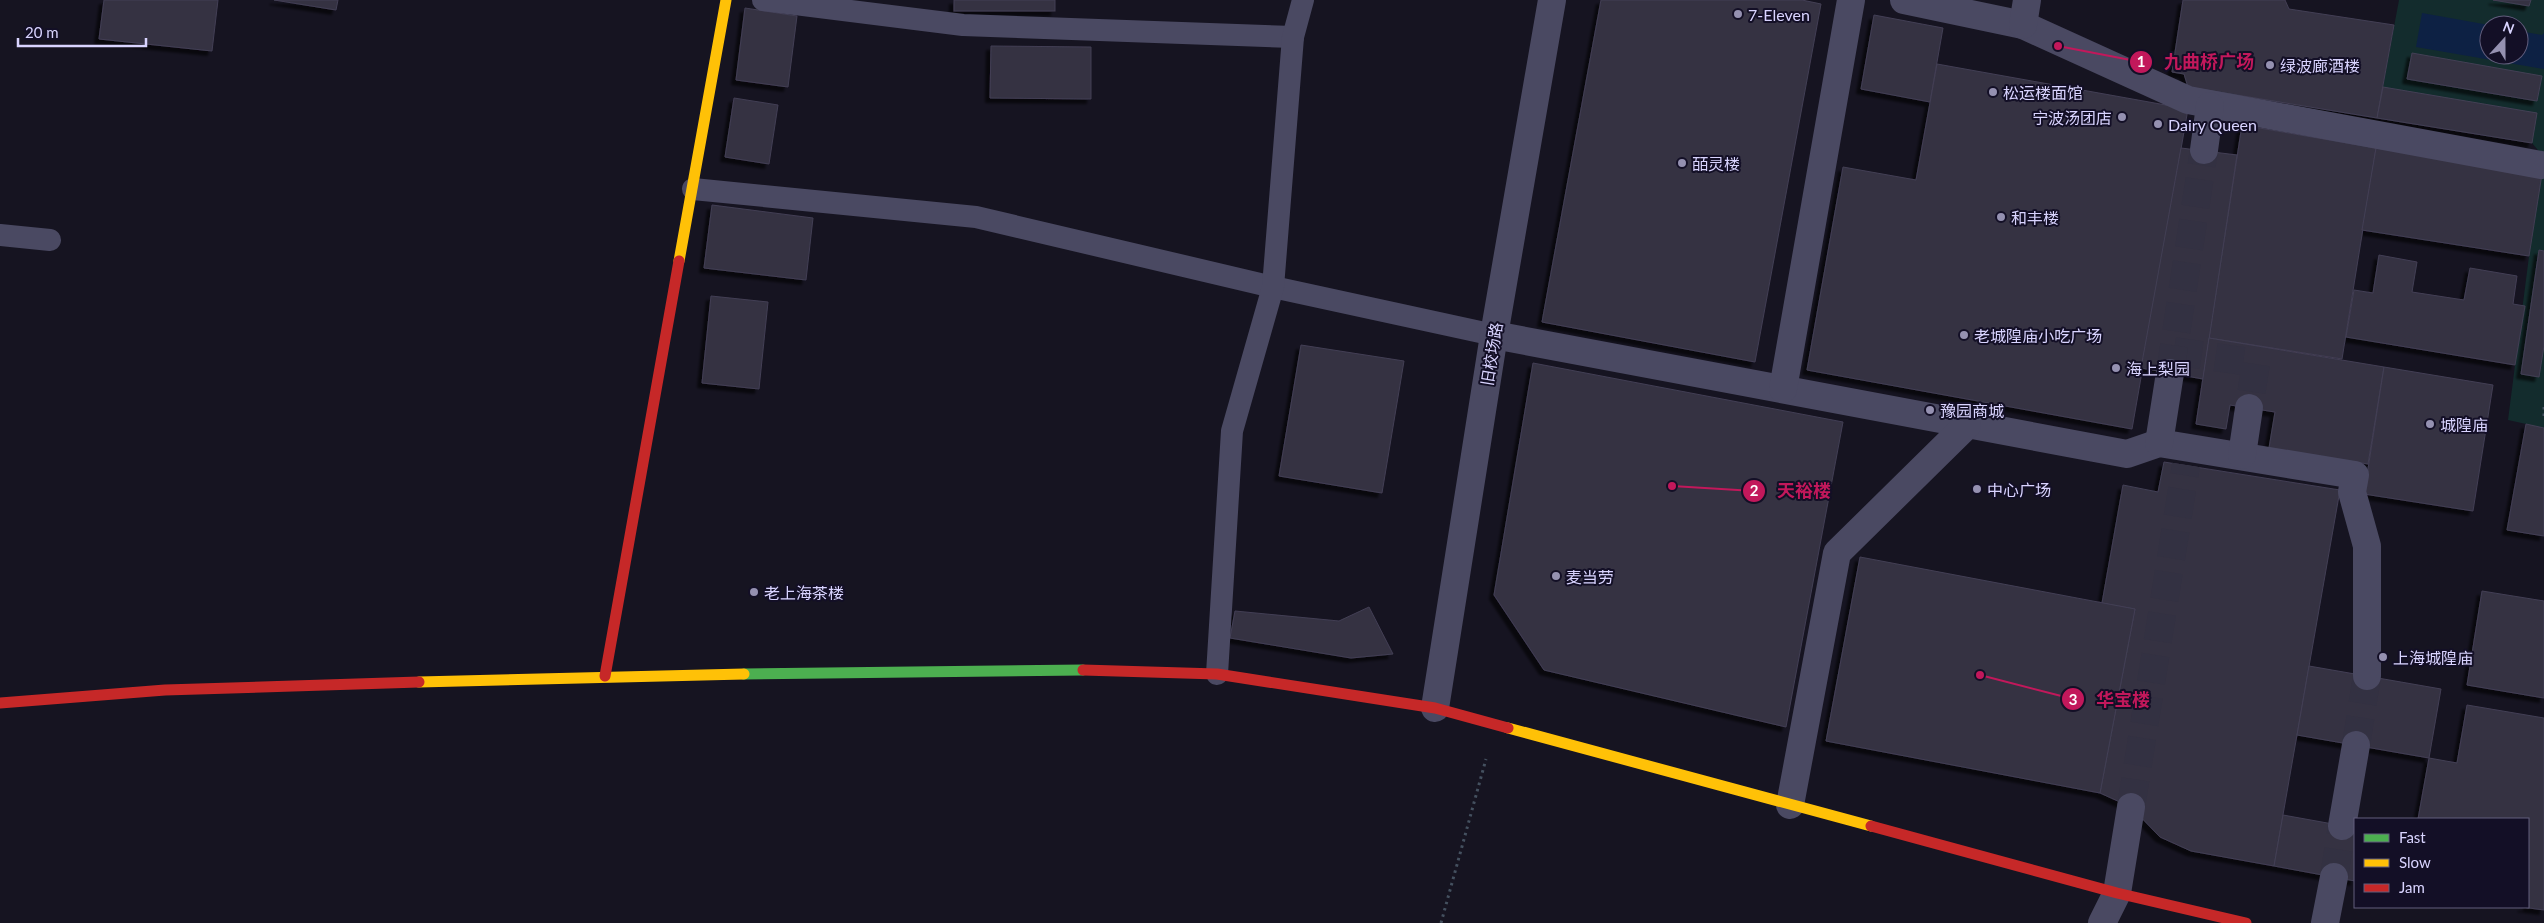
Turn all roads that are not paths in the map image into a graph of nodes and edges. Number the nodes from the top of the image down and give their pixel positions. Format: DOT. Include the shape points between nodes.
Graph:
graph roads {
  1 [pos="726,0"];
  2 [pos="762,0"];
  3 [pos="1303,0"];
  4 [pos="1552,0"];
  5 [pos="1851,0"];
  6 [pos="1904,0"];
  7 [pos="2024,12"];
  8 [pos="1292,37"];
  9 [pos="2210,106"];
  10 [pos="2204,150"];
  11 [pos="2541,165"];
  12 [pos="693,189"];
  13 [pos="0,235"];
  14 [pos="50,240"];
  15 [pos="1273,287"];
  16 [pos="1494,335"];
  17 [pos="2170,373"];
  18 [pos="1783,389"];
  19 [pos="2249,408"];
  20 [pos="1966,424"];
  21 [pos="2159,442"];
  22 [pos="2242,455"];
  23 [pos="1217,674"];
  24 [pos="605,676"];
  25 [pos="2367,676"];
  26 [pos="0,703"];
  27 [pos="1435,708"];
  28 [pos="2356,745"];
  29 [pos="1790,805"];
  30 [pos="2131,808"];
  31 [pos="2342,826"];
  32 [pos="2334,877"];
  33 [pos="2118,893"];
  34 [pos="2102,923"];
  35 [pos="2246,923"];
  36 [pos="2325,923"];
  1 -- 12 [label="street"];
  2 -- 8 [label="lane" via="963,25"];
  3 -- 8 [label="lane"];
  4 -- 16 [label="street, 旧校场路"];
  5 -- 18 [label="street"];
  6 -- 7 [label="street"];
  7 -- 9 [label="street" via="2188,100"];
  8 -- 15 [label="lane"];
  9 -- 10 [label="street"];
  9 -- 11 [label="street"];
  12 -- 15 [label="lane" via="976,217"];
  12 -- 24 [label="street"];
  13 -- 14 [label="lane"];
  15 -- 16 [label="lane"];
  15 -- 23 [label="lane" via="1232,431"];
  16 -- 18 [label="street"];
  16 -- 27 [label="street, 旧校场路"];
  17 -- 21 [label="street"];
  18 -- 20 [label="street"];
  19 -- 22 [label="street"];
  20 -- 21 [label="street" via="2127,454"];
  20 -- 29 [label="street" via="1837,553"];
  21 -- 22 [label="street" via="2187,456"];
  22 -- 25 [label="street" via="2355,474 2352,492 2367,546"];
  23 -- 24 [label="street" via="1112,670"];
  23 -- 27 [label="street"];
  24 -- 26 [label="street" via="165,690"];
  27 -- 29 [label="street"];
  28 -- 31 [label="street"];
  29 -- 33 [label="street"];
  30 -- 33 [label="street"];
  32 -- 36 [label="street"];
  33 -- 34 [label="street"];
  33 -- 35 [label="street"];
}
